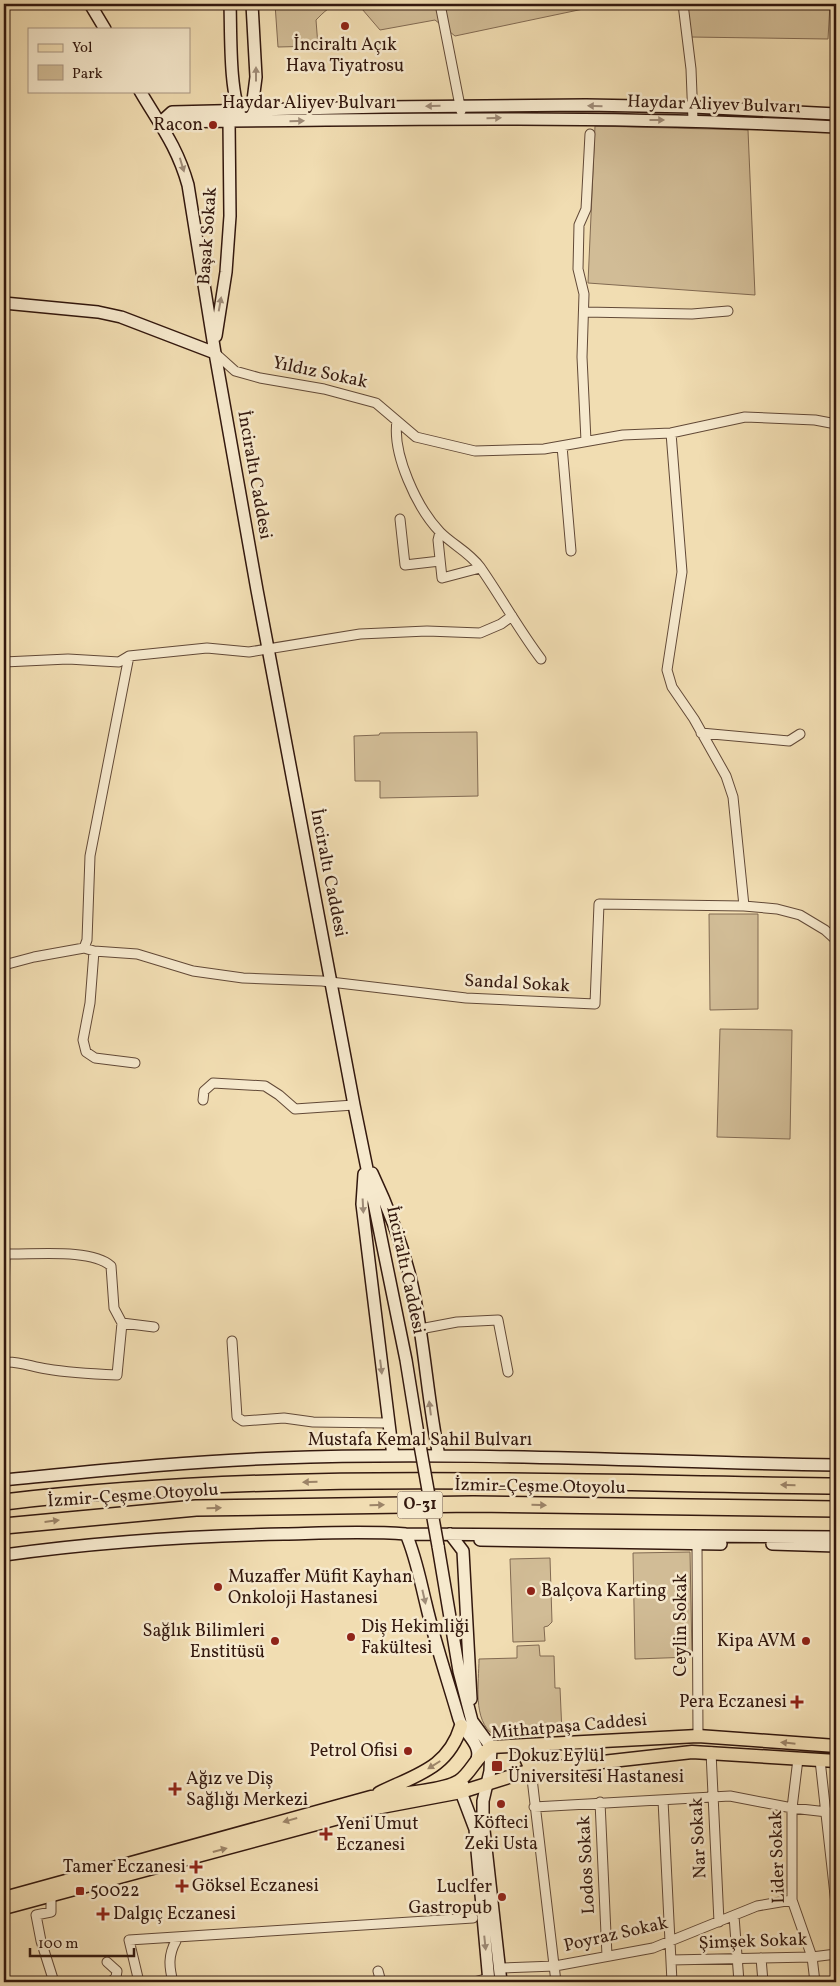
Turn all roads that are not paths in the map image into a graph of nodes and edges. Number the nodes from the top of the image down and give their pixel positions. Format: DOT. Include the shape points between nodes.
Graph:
graph roads {
  1 [pos="90,4"];
  2 [pos="230,4"];
  3 [pos="252,4"];
  4 [pos="440,4"];
  5 [pos="683,4"];
  6 [pos="104,28"];
  7 [pos="141,92"];
  8 [pos="461,106"];
  9 [pos="384,107"];
  10 [pos="693,107"];
  11 [pos="238,109"];
  12 [pos="254,110"];
  13 [pos="836,114"];
  14 [pos="461,119"];
  15 [pos="384,120"];
  16 [pos="693,120"];
  17 [pos="229,121"];
  18 [pos="161,122"];
  19 [pos="248,122"];
  20 [pos="836,127"];
  21 [pos="590,134"];
  22 [pos="4,302"];
  23 [pos="728,311"];
  24 [pos="584,312"];
  25 [pos="215,353"];
  26 [pos="397,421"];
  27 [pos="836,424"];
  28 [pos="671,433"];
  29 [pos="586,441"];
  30 [pos="562,446"];
  31 [pos="400,519"];
  32 [pos="440,532"];
  33 [pos="570,551"];
  34 [pos="440,561"];
  35 [pos="480,568"];
  36 [pos="512,616"];
  37 [pos="268,649"];
  38 [pos="128,656"];
  39 [pos="541,660"];
  40 [pos="4,662"];
  41 [pos="701,733"];
  42 [pos="800,734"];
  43 [pos="744,906"];
  44 [pos="836,940"];
  45 [pos="84,948"];
  46 [pos="94,951"];
  47 [pos="4,965"];
  48 [pos="332,984"];
  49 [pos="135,1063"];
  50 [pos="203,1100"];
  51 [pos="354,1105"];
  52 [pos="365,1157"];
  53 [pos="4,1299"];
  54 [pos="122,1323"];
  55 [pos="154,1327"];
  56 [pos="420,1329"];
  57 [pos="232,1341"];
  58 [pos="4,1346"];
  59 [pos="4,1362"];
  60 [pos="508,1372"];
  61 [pos="388,1423"];
  62 [pos="393,1456"];
  63 [pos="439,1456"];
  64 [pos="836,1465"];
  65 [pos="4,1480"];
  66 [pos="836,1486"];
  67 [pos="4,1502"];
  68 [pos="836,1509"];
  69 [pos="4,1526"];
  70 [pos="454,1533"];
  71 [pos="406,1534"];
  72 [pos="836,1537"];
  73 [pos="476,1539"];
  74 [pos="697,1544"];
  75 [pos="836,1546"];
  76 [pos="463,1551"];
  77 [pos="4,1555"];
  78 [pos="464,1724"];
  79 [pos="698,1736"];
  80 [pos="534,1744"];
  81 [pos="836,1746"];
  82 [pos="490,1747"];
  83 [pos="711,1752"];
  84 [pos="479,1756"];
  85 [pos="798,1759"];
  86 [pos="820,1760"];
  87 [pos="836,1761"];
  88 [pos="534,1770"];
  89 [pos="488,1783"];
  90 [pos="462,1792"];
  91 [pos="714,1796"];
  92 [pos="663,1800"];
  93 [pos="600,1802"];
  94 [pos="374,1803"];
  95 [pos="534,1807"];
  96 [pos="792,1808"];
  97 [pos="826,1813"];
  98 [pos="836,1813"];
  99 [pos="51,1896"];
  100 [pos="4,1898"];
  101 [pos="792,1900"];
  102 [pos="34,1901"];
  103 [pos="836,1904"];
  104 [pos="4,1908"];
  105 [pos="36,1915"];
  106 [pos="734,1916"];
  107 [pos="473,1918"];
  108 [pos="719,1922"];
  109 [pos="174,1937"];
  110 [pos="670,1941"];
  111 [pos="836,1954"];
  112 [pos="607,1956"];
  113 [pos="812,1957"];
  114 [pos="736,1958"];
  115 [pos="761,1958"];
  116 [pos="670,1960"];
  117 [pos="107,1962"];
  118 [pos="555,1966"];
  119 [pos="501,1968"];
  120 [pos="378,1971"];
  121 [pos="489,1980"];
  122 [pos="54,1982"];
  123 [pos="111,1982"];
  124 [pos="139,1982"];
  125 [pos="173,1982"];
  126 [pos="381,1982"];
  127 [pos="474,1982"];
  128 [pos="501,1982"];
  129 [pos="556,1982"];
  130 [pos="672,1982"];
  131 [pos="738,1982"];
  132 [pos="763,1982"];
  133 [pos="815,1982"];
  1 -- 6 [label="main road"];
  2 -- 11 [label="main road"];
  12 -- 3 [label="main road, one-way" via="256,77"];
  4 -- 8 [label="street"];
  5 -- 10 [label="street"];
  7 -- 18 [label="main road, İnciraltı Caddesi"];
  8 -- 9 [label="main road, Haydar Aliyev Bulvarı, one-way"];
  10 -- 8 [label="main road, Haydar Aliyev Bulvarı, one-way"];
  8 -- 14 [label="street"];
  9 -- 12 [label="main road, Haydar Aliyev Bulvarı"];
  9 -- 15 [label="street"];
  10 -- 13 [label="main road, Haydar Aliyev Bulvarı"];
  10 -- 16 [label="street"];
  11 -- 12 [label="main road, Haydar Aliyev Bulvarı"];
  11 -- 18 [label="main road, Haydar Aliyev Bulvarı" via="172,112"];
  11 -- 19 [label="main road"];
  12 -- 19 [label="main road"];
  14 -- 15 [label="main road, Haydar Aliyev Bulvarı"];
  14 -- 16 [label="main road, Haydar Aliyev Bulvarı, one-way"];
  19 -- 15 [label="main road, Haydar Aliyev Bulvarı, one-way"];
  16 -- 20 [label="main road, Haydar Aliyev Bulvarı"];
  17 -- 18 [label="main road, Haydar Aliyev Bulvarı"];
  17 -- 19 [label="main road, Haydar Aliyev Bulvarı"];
  25 -- 17 [label="main road, Başak Sokak, one-way" via="230,216"];
  18 -- 25 [label="main road, İnciraltı Caddesi, one-way" via="181,159 188,185"];
  21 -- 24 [label="street" via="586,209 579,225 578,268 584,287"];
  22 -- 25 [label="main road, Yıldız Sokak" via="121,317"];
  23 -- 24 [label="street" via="692,314"];
  24 -- 29 [label="street" via="582,357"];
  25 -- 26 [label="street, Yıldız Sokak" via="236,371 376,403"];
  25 -- 37 [label="main road, İnciraltı Caddesi"];
  26 -- 30 [label="street, Yıldız Sokak" via="416,437 475,452"];
  26 -- 32 [label="street" via="395,433 400,461 411,486"];
  27 -- 28 [label="street, Yıldız Sokak" via="745,417"];
  28 -- 29 [label="street, Yıldız Sokak"];
  28 -- 41 [label="street" via="682,572 667,670 672,687"];
  29 -- 30 [label="street, Yıldız Sokak"];
  30 -- 33 [label="street"];
  31 -- 34 [label="street" via="405,565"];
  32 -- 34 [label="street"];
  32 -- 35 [label="street" via="466,551"];
  34 -- 35 [label="street" via="442,578"];
  35 -- 36 [label="street"];
  36 -- 37 [label="street" via="480,633 360,634"];
  36 -- 39 [label="street"];
  37 -- 38 [label="street" via="249,652 207,648"];
  37 -- 48 [label="main road, İnciraltı Caddesi"];
  38 -- 40 [label="street" via="119,662 68,659"];
  38 -- 45 [label="street" via="90,856"];
  41 -- 42 [label="street" via="789,741"];
  41 -- 43 [label="street" via="726,776 733,797"];
  43 -- 44 [label="street, Sandal Sokak" via="800,915"];
  43 -- 48 [label="street, Sandal Sokak" via="599,904 595,1004 466,998"];
  45 -- 46 [label="street, Sandal Sokak"];
  45 -- 47 [label="street"];
  46 -- 48 [label="street, Sandal Sokak" via="137,954 193,970 243,978"];
  46 -- 49 [label="street" via="83,1040 86,1052 96,1058"];
  48 -- 51 [label="main road, İnciraltı Caddesi"];
  50 -- 51 [label="street" via="204,1091 213,1083 265,1086 295,1109"];
  51 -- 52 [label="main road, İnciraltı Caddesi"];
  52 -- 56 [label="main road" via="385,1200 414,1292"];
  52 -- 61 [label="main road, one-way" via="362,1204"];
  52 -- 78 [label="main road, İnciraltı Caddesi, bridge" via="406,1360 459,1671"];
  53 -- 54 [label="street" via="5,1254 88,1256 112,1266 114,1308"];
  54 -- 55 [label="street"];
  54 -- 59 [label="street" via="116,1375 76,1374 17,1361"];
  56 -- 60 [label="street" via="457,1322 498,1320"];
  63 -- 56 [label="main road, one-way" via="431,1420"];
  57 -- 61 [label="street" via="237,1418 243,1421 284,1418 313,1422"];
  58 -- 59 [label="street"];
  61 -- 62 [label="main road"];
  62 -- 63 [label="main road, Mustafa Kemal Sahil Bulvarı"];
  62 -- 65 [label="main road, Mustafa Kemal Sahil Bulvarı" via="196,1462"];
  63 -- 64 [label="main road, Mustafa Kemal Sahil Bulvarı"];
  66 -- 67 [label="highway, İzmir-Çeşme Otoyolu / O-31, one-way" via="498,1479 332,1481 195,1484"];
  69 -- 68 [label="highway, İzmir-Çeşme Otoyolu / O-31, one-way" via="206,1508 473,1504"];
  70 -- 71 [label="main road"];
  70 -- 72 [label="main road"];
  70 -- 73 [label="main road"];
  70 -- 76 [label="main road"];
  71 -- 77 [label="main road" via="370,1531 192,1536"];
  71 -- 78 [label="main road, one-way"];
  73 -- 74 [label="main road"];
  73 -- 76 [label="main road"];
  74 -- 75 [label="main road"];
  74 -- 79 [label="street, Ceylin Sokak"];
  76 -- 78 [label="main road"];
  78 -- 82 [label="main road"];
  78 -- 84 [label="main road"];
  78 -- 94 [label="main road, one-way" via="449,1754"];
  79 -- 80 [label="main road, Mithatpaşa Caddesi"];
  81 -- 79 [label="main road, Mithatpaşa Caddesi, one-way"];
  80 -- 82 [label="main road, Mithatpaşa Caddesi"];
  80 -- 88 [label="main road" via="526,1758"];
  82 -- 84 [label="main road, Mithatpaşa Caddesi"];
  82 -- 89 [label="main road"];
  83 -- 85 [label="main road, Mithatpaşa Caddesi"];
  83 -- 88 [label="main road, Mithatpaşa Caddesi"];
  83 -- 91 [label="street, Nar Sokak"];
  84 -- 90 [label="main road"];
  84 -- 94 [label="main road, Mithatpaşa Caddesi" via="458,1782"];
  85 -- 86 [label="main road, Mithatpaşa Caddesi"];
  85 -- 96 [label="street, Lider Sokak"];
  86 -- 87 [label="main road, Mithatpaşa Caddesi"];
  86 -- 97 [label="street"];
  88 -- 89 [label="main road, Mithatpaşa Caddesi"];
  88 -- 95 [label="street"];
  89 -- 90 [label="main road, Mithatpaşa Caddesi"];
  89 -- 119 [label="main road" via="483,1800 483,1821"];
  90 -- 94 [label="main road, Mithatpaşa Caddesi"];
  90 -- 121 [label="main road, one-way" via="475,1829"];
  91 -- 92 [label="street"];
  91 -- 96 [label="street"];
  91 -- 108 [label="street, Nar Sokak"];
  92 -- 93 [label="street"];
  92 -- 110 [label="street"];
  93 -- 95 [label="street"];
  93 -- 112 [label="street, Lodos Sokak"];
  99 -- 94 [label="main road, Mithatpaşa Caddesi, one-way"];
  94 -- 100 [label="main road, Mithatpaşa Caddesi, one-way"];
  95 -- 118 [label="street"];
  96 -- 97 [label="street"];
  96 -- 101 [label="street, Lider Sokak"];
  97 -- 98 [label="street"];
  97 -- 103 [label="street"];
  99 -- 102 [label="main road, Mithatpaşa Caddesi"];
  99 -- 105 [label="street" via="52,1912"];
  101 -- 106 [label="street, Poyraz Sokak" via="758,1906"];
  101 -- 113 [label="street, Lider Sokak"];
  102 -- 104 [label="main road, Mithatpaşa Caddesi"];
  102 -- 105 [label="street"];
  105 -- 122 [label="street"];
  106 -- 108 [label="street, Poyraz Sokak"];
  106 -- 114 [label="street"];
  107 -- 109 [label="street"];
  108 -- 110 [label="street, Poyraz Sokak"];
  109 -- 124 [label="street" via="129,1940"];
  109 -- 125 [label="street" via="176,1941 169,1964"];
  110 -- 112 [label="street, Poyraz Sokak" via="653,1948"];
  110 -- 116 [label="street"];
  111 -- 113 [label="street, Şimşek Sokak"];
  112 -- 118 [label="street, Poyraz Sokak"];
  113 -- 115 [label="street, Şimşek Sokak"];
  113 -- 133 [label="street, Lider Sokak"];
  114 -- 115 [label="street, Şimşek Sokak"];
  114 -- 116 [label="street, Şimşek Sokak"];
  114 -- 131 [label="street"];
  115 -- 132 [label="street"];
  116 -- 130 [label="street"];
  117 -- 123 [label="street" via="116,1971"];
  118 -- 119 [label="street, Poyraz Sokak"];
  118 -- 129 [label="street"];
  119 -- 128 [label="main road"];
  120 -- 126 [label="street"];
  121 -- 127 [label="street"];
}
